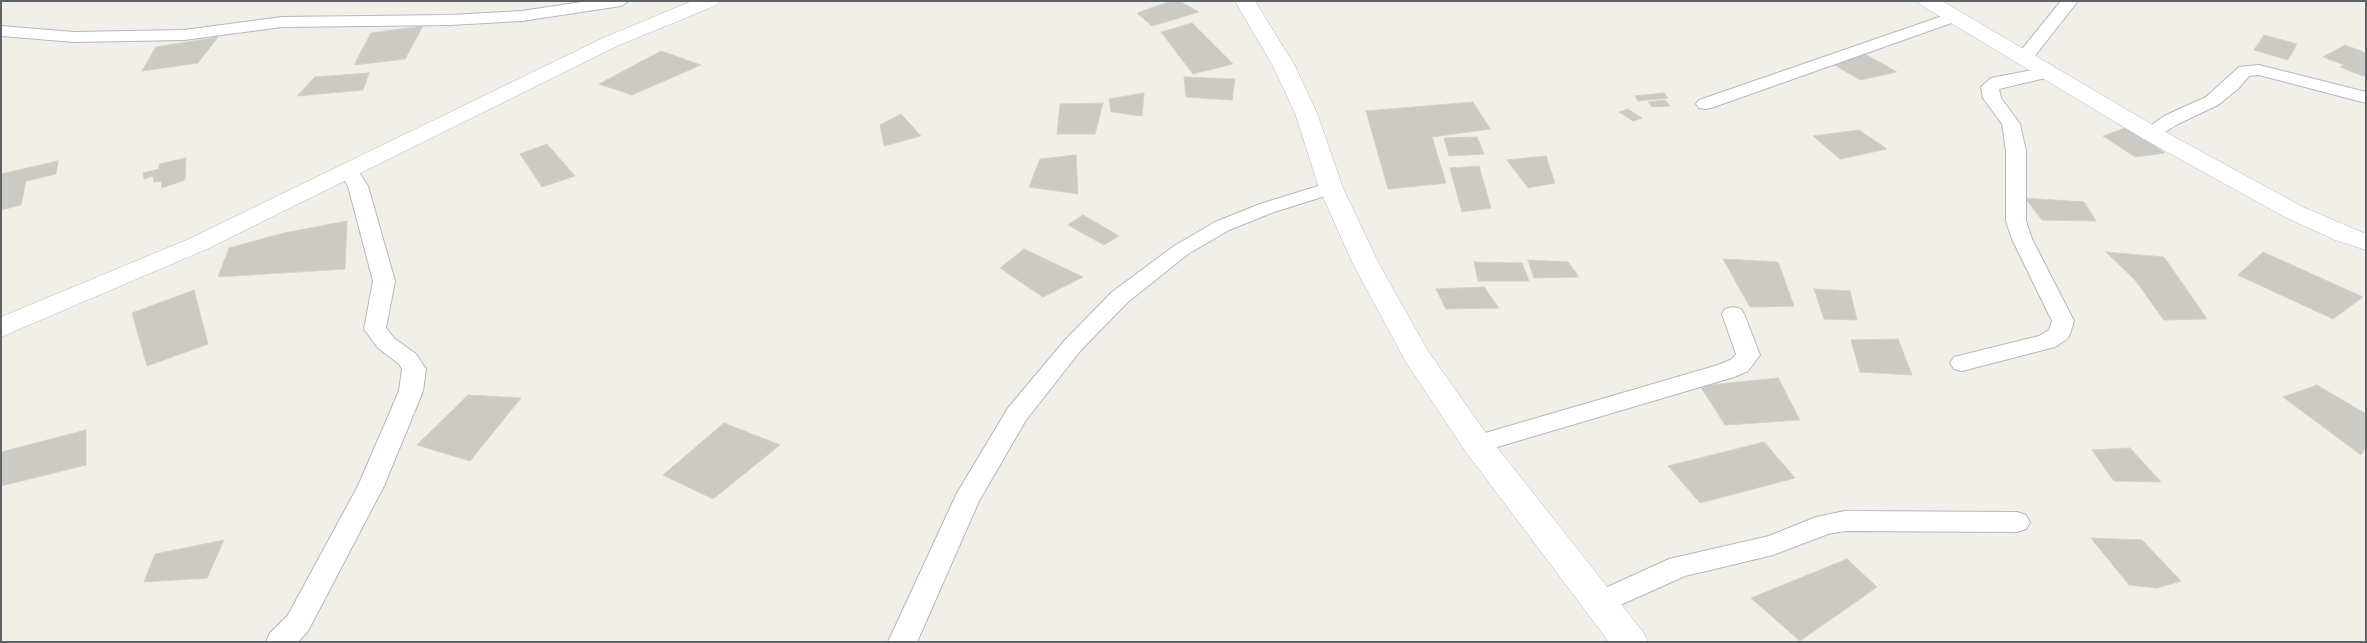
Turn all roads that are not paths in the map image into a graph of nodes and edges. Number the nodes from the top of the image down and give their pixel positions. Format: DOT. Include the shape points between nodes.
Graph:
graph roads {
  1 [pos="621,1"];
  2 [pos="710,1"];
  3 [pos="1245,1"];
  4 [pos="1928,1"];
  5 [pos="2070,1"];
  6 [pos="1954,17"];
  7 [pos="1,31"];
  8 [pos="2024,58"];
  9 [pos="2048,72"];
  10 [pos="2366,98"];
  11 [pos="1705,104"];
  12 [pos="2150,133"];
  13 [pos="348,170"];
  14 [pos="1331,188"];
  15 [pos="2366,242"];
  16 [pos="1734,314"];
  17 [pos="1,328"];
  18 [pos="1962,363"];
  19 [pos="1477,444"];
  20 [pos="2017,522"];
  21 [pos="1600,603"];
  22 [pos="280,642"];
  23 [pos="902,642"];
  24 [pos="1630,642"];
  1 -- 7 [label="street" via="522,16 299,21 184,35 74,37"];
  2 -- 13 [label="street" via="610,42"];
  3 -- 14 [label="street" via="1284,66 1306,113"];
  4 -- 6 [label="street"];
  5 -- 8 [label="street"];
  6 -- 8 [label="street"];
  6 -- 11 [label="street"];
  8 -- 9 [label="street"];
  9 -- 12 [label="street"];
  9 -- 18 [label="street" via="1997,82 1990,88 1992,98 2010,124 2016,151 2016,221 2063,322 2059,334 2047,342"];
  10 -- 12 [label="street" via="2259,70 2246,71 2212,101"];
  12 -- 15 [label="street" via="2294,212"];
  13 -- 17 [label="street" via="198,244"];
  13 -- 22 [label="street" via="358,186 384,281 375,329 386,343 408,359 414,369 411,391 371,486 298,623"];
  14 -- 19 [label="street" via="1366,264 1416,355"];
  14 -- 23 [label="street" via="1222,226 1181,250 1120,297 1073,345 1017,414 966,500"];
  16 -- 19 [label="street" via="1748,355 1740,365"];
  19 -- 21 [label="street"];
  20 -- 21 [label="street" via="1845,521 1825,524 1773,545 1679,567"];
  21 -- 24 [label="street"];
}
